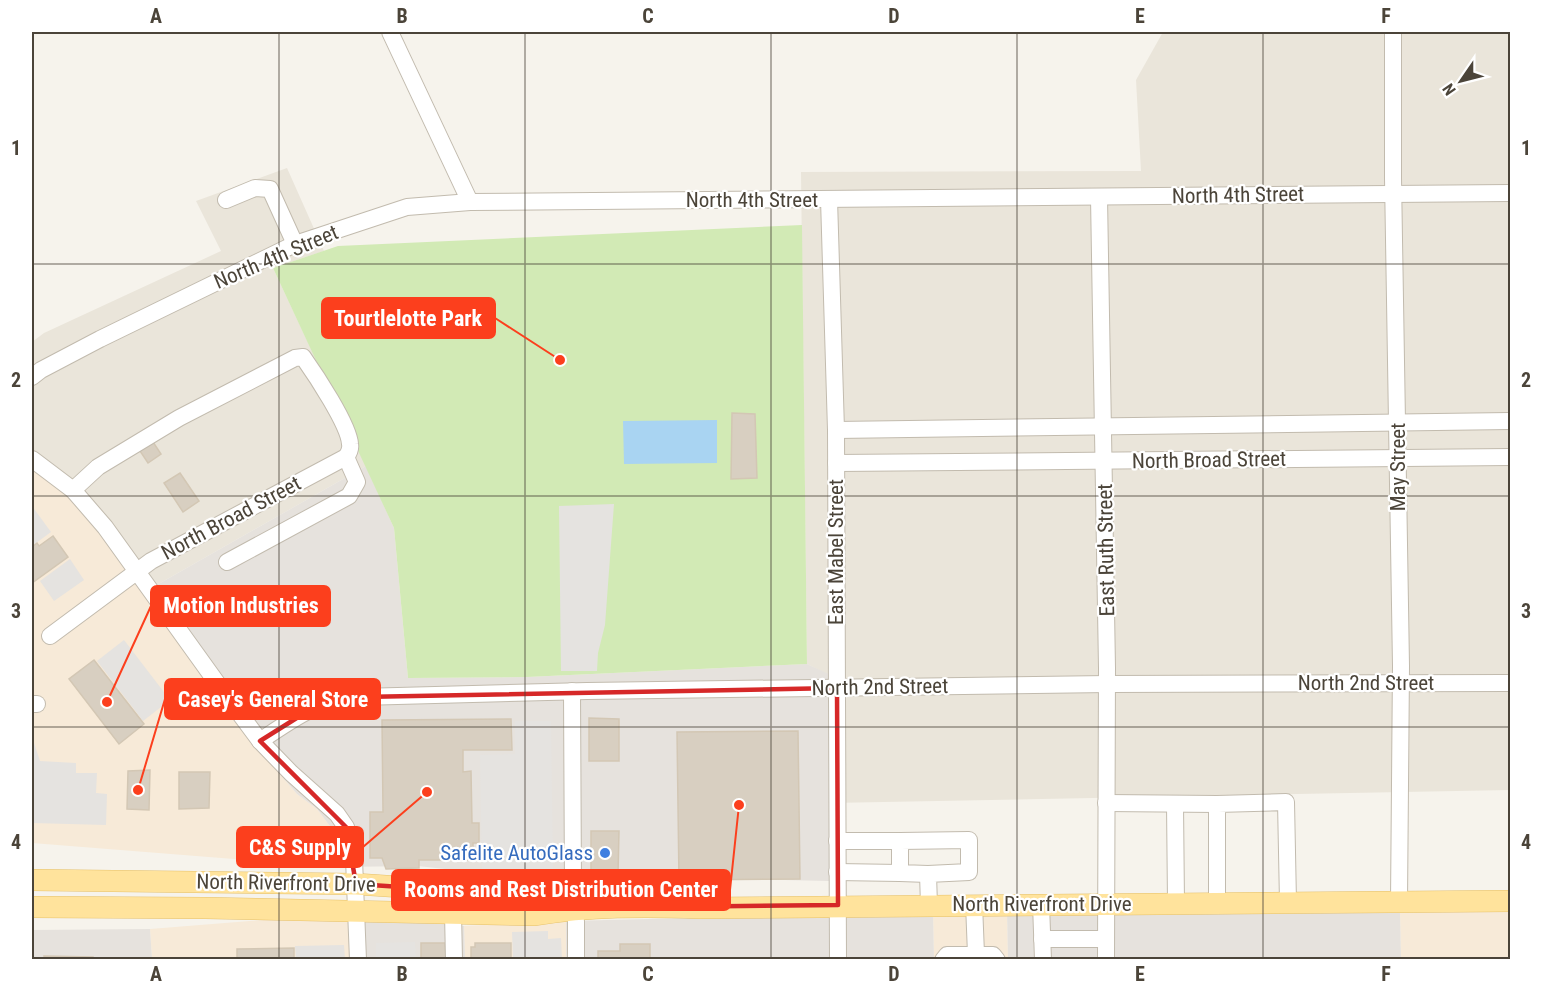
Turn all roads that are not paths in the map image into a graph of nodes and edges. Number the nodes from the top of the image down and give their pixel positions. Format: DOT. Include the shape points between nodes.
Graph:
graph roads {
  1 [pos="390,32"];
  2 [pos="1393,32"];
  3 [pos="1394,193"];
  4 [pos="1510,193"];
  5 [pos="1099,196"];
  6 [pos="226,200"];
  7 [pos="829,200"];
  8 [pos="470,202"];
  9 [pos="295,244"];
  10 [pos="32,377"];
  11 [pos="1510,421"];
  12 [pos="1398,423"];
  13 [pos="1103,425"];
  14 [pos="836,430"];
  15 [pos="346,457"];
  16 [pos="1510,457"];
  17 [pos="1398,458"];
  18 [pos="32,459"];
  19 [pos="1104,461"];
  20 [pos="836,464"];
  21 [pos="73,490"];
  22 [pos="226,562"];
  23 [pos="136,572"];
  24 [pos="50,636"];
  25 [pos="1510,683"];
  26 [pos="1108,684"];
  27 [pos="1401,684"];
  28 [pos="837,688"];
  29 [pos="572,691"];
  30 [pos="260,741"];
  31 [pos="1106,803"];
  32 [pos="1175,804"];
  33 [pos="1217,804"];
  34 [pos="900,841"];
  35 [pos="837,842"];
  36 [pos="837,873"];
  37 [pos="900,873"];
  38 [pos="928,874"];
  39 [pos="32,879"];
  40 [pos="356,884"];
  41 [pos="1510,901"];
  42 [pos="1288,902"];
  43 [pos="1399,902"];
  44 [pos="1105,903"];
  45 [pos="1176,903"];
  46 [pos="1217,903"];
  47 [pos="974,904"];
  48 [pos="1041,904"];
  49 [pos="838,905"];
  50 [pos="928,905"];
  51 [pos="32,907"];
  52 [pos="574,908"];
  53 [pos="356,911"];
  54 [pos="453,913"];
  55 [pos="1042,939"];
  56 [pos="1106,939"];
  57 [pos="976,954"];
  58 [pos="357,960"];
  59 [pos="454,960"];
  60 [pos="576,960"];
  61 [pos="838,960"];
  62 [pos="943,960"];
  63 [pos="997,960"];
  64 [pos="1043,960"];
  65 [pos="1106,960"];
  1 -- 8 [label="street"];
  2 -- 3 [label="street, May Street"];
  3 -- 4 [label="street, North 4th Street"];
  3 -- 5 [label="street, North 4th Street"];
  3 -- 12 [label="street, May Street"];
  5 -- 7 [label="street, North 4th Street"];
  5 -- 13 [label="street, East Ruth Street"];
  6 -- 9 [label="street" via="255,188 270,189"];
  7 -- 8 [label="street, North 4th Street"];
  7 -- 14 [label="street, East Mabel Street"];
  8 -- 9 [label="street, North 4th Street" via="407,207"];
  9 -- 10 [label="street, North 4th Street" via="100,339"];
  11 -- 12 [label="street, North Broad Street"];
  12 -- 13 [label="street, North Broad Street"];
  12 -- 17 [label="street, May Street"];
  13 -- 14 [label="street, North Broad Street"];
  13 -- 19 [label="street, East Ruth Street"];
  14 -- 20 [label="street, East Mabel Street"];
  15 -- 21 [label="street" via="350,451 348,436 303,357 179,418 98,467"];
  15 -- 22 [label="street" via="357,482 349,496"];
  15 -- 23 [label="street, North Broad Street"];
  16 -- 17 [label="street, North Broad Street"];
  17 -- 19 [label="street, North Broad Street"];
  17 -- 27 [label="street, May Street"];
  18 -- 21 [label="street"];
  19 -- 20 [label="street, North Broad Street"];
  19 -- 26 [label="street, East Ruth Street"];
  20 -- 28 [label="street, East Mabel Street"];
  21 -- 23 [label="street"];
  23 -- 24 [label="street, North Broad Street"];
  23 -- 30 [label="street"];
  25 -- 27 [label="street, North 2nd Street"];
  26 -- 27 [label="street, North 2nd Street"];
  26 -- 28 [label="street, North 2nd Street"];
  26 -- 31 [label="street, East Ruth Street"];
  27 -- 43 [label="street, May Street"];
  28 -- 29 [label="street, North 2nd Street"];
  28 -- 35 [label="street, East Mabel Street"];
  29 -- 30 [label="street, North 2nd Street" via="339,699 300,714"];
  29 -- 52 [label="street"];
  30 -- 40 [label="street" via="346,827"];
  31 -- 32 [label="street"];
  31 -- 44 [label="street, East Ruth Street"];
  32 -- 33 [label="street"];
  32 -- 45 [label="street"];
  33 -- 42 [label="street" via="1286,802"];
  33 -- 46 [label="street"];
  34 -- 35 [label="street"];
  34 -- 37 [label="street"];
  34 -- 38 [label="street" via="969,840 969,872"];
  35 -- 36 [label="street, East Mabel Street"];
  36 -- 37 [label="street"];
  36 -- 49 [label="street, East Mabel Street"];
  37 -- 38 [label="street"];
  38 -- 50 [label="street"];
  39 -- 40 [label="main road, North Riverfront Drive"];
  40 -- 52 [label="main road, North Riverfront Drive" via="538,896"];
  40 -- 53 [label="street"];
  41 -- 43 [label="main road, North Riverfront Drive"];
  42 -- 43 [label="main road, North Riverfront Drive"];
  42 -- 46 [label="main road, North Riverfront Drive"];
  44 -- 45 [label="main road, North Riverfront Drive"];
  44 -- 48 [label="main road, North Riverfront Drive"];
  44 -- 56 [label="street, East Ruth Street"];
  45 -- 46 [label="main road, North Riverfront Drive"];
  47 -- 48 [label="main road, North Riverfront Drive"];
  47 -- 50 [label="main road, North Riverfront Drive"];
  47 -- 57 [label="street"];
  48 -- 55 [label="street"];
  49 -- 50 [label="main road, North Riverfront Drive"];
  49 -- 52 [label="main road, North Riverfront Drive"];
  49 -- 61 [label="street, East Mabel Street"];
  51 -- 53 [label="main road, North Riverfront Drive"];
  52 -- 54 [label="main road, North Riverfront Drive" via="535,915"];
  52 -- 60 [label="street"];
  53 -- 54 [label="main road, North Riverfront Drive"];
  53 -- 58 [label="street"];
  54 -- 59 [label="street"];
  55 -- 56 [label="street"];
  55 -- 64 [label="street"];
  56 -- 65 [label="street, East Ruth Street"];
  57 -- 62 [label="street" via="947,955"];
  57 -- 63 [label="street" via="993,955"];
}
